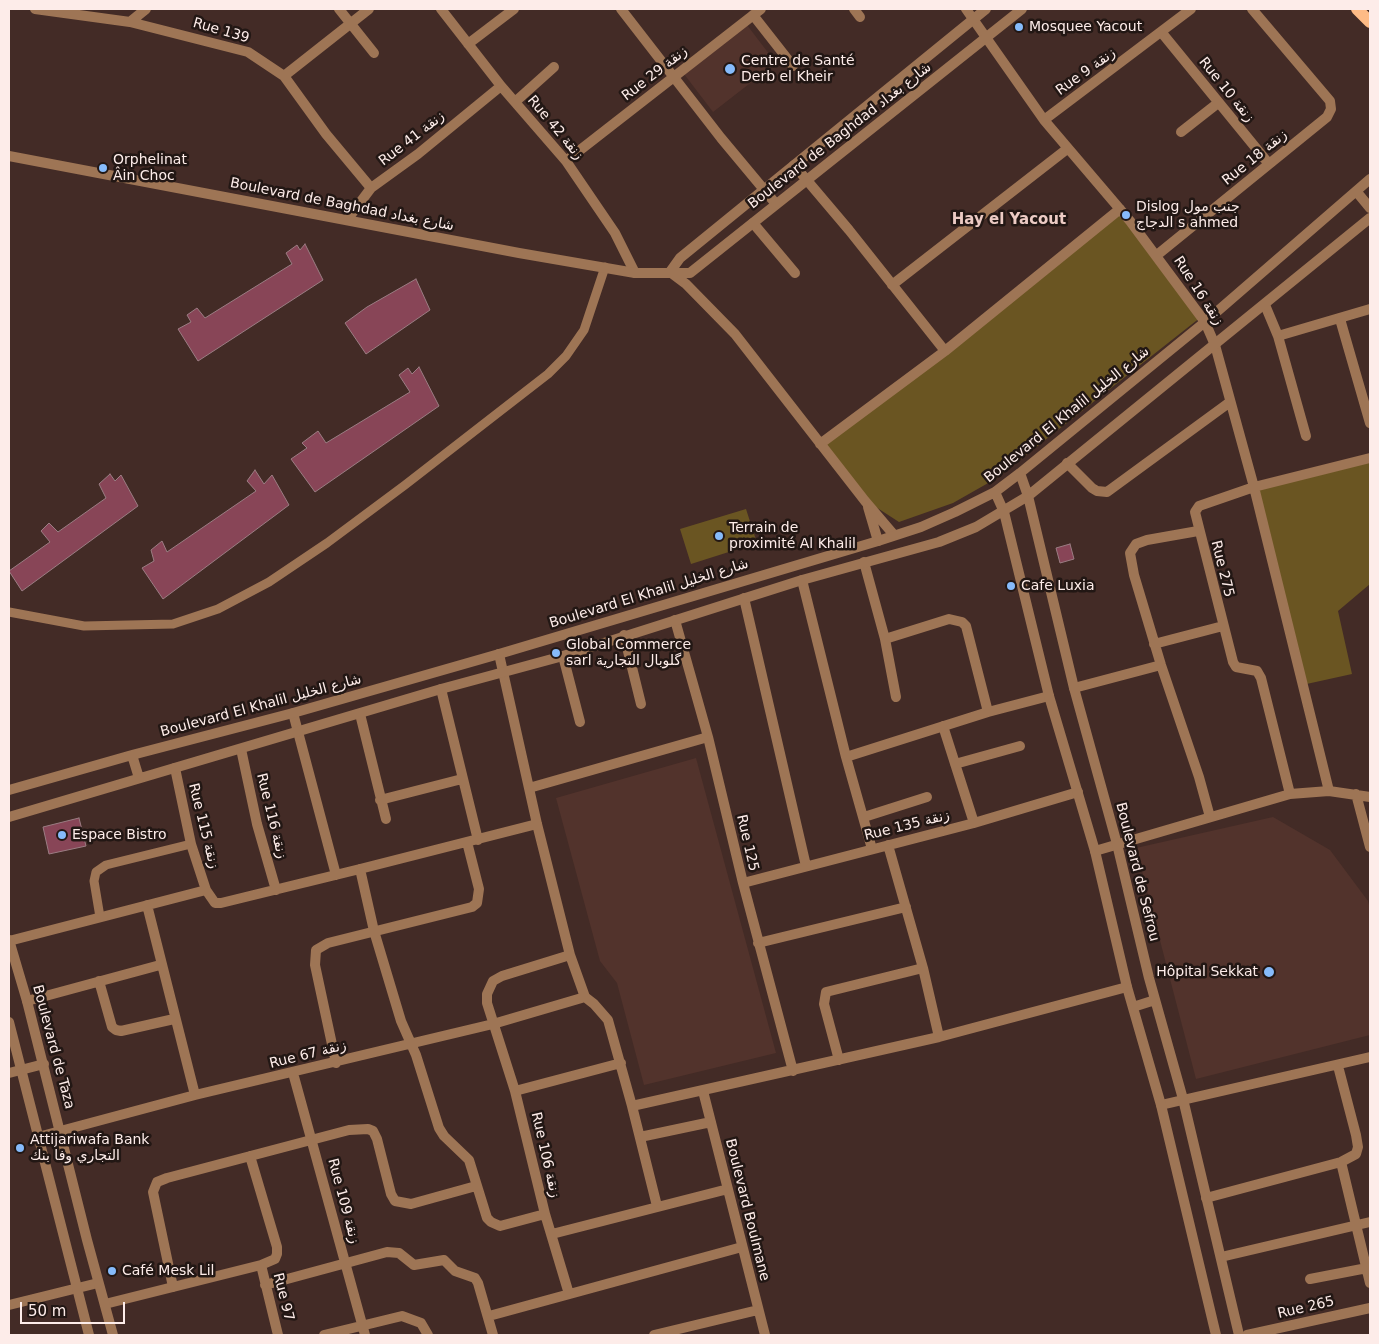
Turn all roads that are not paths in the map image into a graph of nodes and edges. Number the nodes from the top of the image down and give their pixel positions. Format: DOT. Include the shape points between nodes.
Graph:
graph roads {
  1 [pos="35,9"];
  2 [pos="146,9"];
  3 [pos="339,9"];
  4 [pos="369,9"];
  5 [pos="441,9"];
  6 [pos="514,9"];
  7 [pos="966,9"];
  8 [pos="986,9"];
  9 [pos="1022,9"];
  10 [pos="1191,9"];
  11 [pos="1252,9"];
  12 [pos="1357,9"];
  13 [pos="625,10"];
  14 [pos="757,12"];
  15 [pos="103,14"];
  16 [pos="973,19"];
  17 [pos="130,22"];
  18 [pos="1370,22"];
  19 [pos="350,23"];
  20 [pos="1162,32"];
  21 [pos="985,38"];
  22 [pos="468,44"];
  23 [pos="374,53"];
  24 [pos="793,66"];
  25 [pos="554,67"];
  26 [pos="674,75"];
  27 [pos="284,76"];
  28 [pos="501,86"];
  29 [pos="515,102"];
  30 [pos="1218,103"];
  31 [pos="1044,120"];
  32 [pos="1181,132"];
  33 [pos="1067,149"];
  34 [pos="9,156"];
  35 [pos="566,161"];
  36 [pos="1270,164"];
  37 [pos="794,165"];
  38 [pos="1370,179"];
  39 [pos="807,180"];
  40 [pos="371,188"];
  41 [pos="765,189"];
  42 [pos="1356,192"];
  43 [pos="776,204"];
  44 [pos="1370,208"];
  45 [pos="1120,209"];
  46 [pos="1370,218"];
  47 [pos="347,220"];
  48 [pos="753,223"];
  49 [pos="1157,255"];
  50 [pos="605,267"];
  51 [pos="670,272"];
  52 [pos="635,273"];
  53 [pos="796,273"];
  54 [pos="892,285"];
  55 [pos="1265,305"];
  56 [pos="1370,309"];
  57 [pos="1340,318"];
  58 [pos="1205,322"];
  59 [pos="1278,336"];
  60 [pos="1215,345"];
  61 [pos="945,351"];
  62 [pos="1230,402"];
  63 [pos="1370,423"];
  64 [pos="1306,436"];
  65 [pos="820,444"];
  66 [pos="1370,458"];
  67 [pos="1067,463"];
  68 [pos="1020,474"];
  69 [pos="1254,487"];
  70 [pos="995,492"];
  71 [pos="1028,496"];
  72 [pos="866,501"];
  73 [pos="1004,512"];
  74 [pos="1198,531"];
  75 [pos="894,534"];
  76 [pos="878,541"];
  77 [pos="864,562"];
  78 [pos="802,580"];
  79 [pos="744,598"];
  80 [pos="9,612"];
  81 [pos="675,620"];
  82 [pos="1223,626"];
  83 [pos="624,635"];
  84 [pos="884,639"];
  85 [pos="1154,644"];
  86 [pos="499,654"];
  87 [pos="563,656"];
  88 [pos="1160,665"];
  89 [pos="504,672"];
  90 [pos="1074,688"];
  91 [pos="441,690"];
  92 [pos="1050,696"];
  93 [pos="896,697"];
  94 [pos="641,704"];
  95 [pos="988,712"];
  96 [pos="293,713"];
  97 [pos="360,714"];
  98 [pos="580,722"];
  99 [pos="943,726"];
  100 [pos="299,733"];
  101 [pos="708,737"];
  102 [pos="1020,746"];
  103 [pos="241,749"];
  104 [pos="132,754"];
  105 [pos="846,757"];
  106 [pos="955,764"];
  107 [pos="175,768"];
  108 [pos="139,778"];
  109 [pos="462,779"];
  110 [pos="529,788"];
  111 [pos="9,790"];
  112 [pos="1329,791"];
  113 [pos="1078,792"];
  114 [pos="1290,794"];
  115 [pos="1356,794"];
  116 [pos="1370,796"];
  117 [pos="927,797"];
  118 [pos="380,800"];
  119 [pos="864,816"];
  120 [pos="9,817"];
  121 [pos="1210,817"];
  122 [pos="386,819"];
  123 [pos="974,823"];
  124 [pos="537,824"];
  125 [pos="478,840"];
  126 [pos="467,842"];
  127 [pos="191,844"];
  128 [pos="1117,844"];
  129 [pos="888,845"];
  130 [pos="1370,847"];
  131 [pos="872,849"];
  132 [pos="1095,851"];
  133 [pos="806,866"];
  134 [pos="360,869"];
  135 [pos="336,875"];
  136 [pos="742,883"];
  137 [pos="206,890"];
  138 [pos="276,890"];
  139 [pos="147,905"];
  140 [pos="906,907"];
  141 [pos="100,917"];
  142 [pos="374,931"];
  143 [pos="9,940"];
  144 [pos="758,943"];
  145 [pos="570,956"];
  146 [pos="160,965"];
  147 [pos="923,968"];
  148 [pos="99,981"];
  149 [pos="1127,987"];
  150 [pos="585,997"];
  151 [pos="27,1000"];
  152 [pos="1155,1000"];
  153 [pos="1132,1007"];
  154 [pos="174,1019"];
  155 [pos="9,1022"];
  156 [pos="493,1024"];
  157 [pos="939,1037"];
  158 [pos="412,1043"];
  159 [pos="1370,1057"];
  160 [pos="839,1060"];
  161 [pos="336,1062"];
  162 [pos="621,1063"];
  163 [pos="44,1064"];
  164 [pos="1338,1066"];
  165 [pos="21,1070"];
  166 [pos="793,1071"];
  167 [pos="9,1073"];
  168 [pos="293,1073"];
  169 [pos="515,1091"];
  170 [pos="703,1091"];
  171 [pos="195,1095"];
  172 [pos="1182,1099"];
  173 [pos="1161,1105"];
  174 [pos="632,1106"];
  175 [pos="711,1122"];
  176 [pos="61,1132"];
  177 [pos="38,1137"];
  178 [pos="640,1137"];
  179 [pos="312,1140"];
  180 [pos="250,1156"];
  181 [pos="1341,1162"];
  182 [pos="476,1186"];
  183 [pos="728,1189"];
  184 [pos="1206,1198"];
  185 [pos="657,1206"];
  186 [pos="545,1214"];
  187 [pos="1370,1222"];
  188 [pos="1356,1226"];
  189 [pos="552,1234"];
  190 [pos="742,1246"];
  191 [pos="1221,1257"];
  192 [pos="345,1264"];
  193 [pos="261,1265"];
  194 [pos="1367,1268"];
  195 [pos="1310,1279"];
  196 [pos="98,1282"];
  197 [pos="1370,1283"];
  198 [pos="265,1285"];
  199 [pos="78,1287"];
  200 [pos="173,1287"];
  201 [pos="569,1294"];
  202 [pos="105,1304"];
  203 [pos="9,1305"];
  204 [pos="1370,1308"];
  205 [pos="758,1310"];
  206 [pos="488,1316"];
  207 [pos="364,1330"];
  208 [pos="89,1335"];
  209 [pos="113,1335"];
  210 [pos="278,1335"];
  211 [pos="324,1335"];
  212 [pos="428,1335"];
  213 [pos="493,1335"];
  214 [pos="654,1335"];
  215 [pos="765,1335"];
  216 [pos="1216,1335"];
  217 [pos="1239,1335"];
  218 [pos="1247,1335"];
  1 -- 15 [label="street, Rue 139"];
  2 -- 17 [label="street"];
  3 -- 19 [label="street"];
  4 -- 19 [label="street"];
  5 -- 22 [label="street, Rue 42 زنقة"];
  6 -- 22 [label="street"];
  7 -- 16 [label="street, Rue 16 زنقة"];
  8 -- 16 [label="street, Boulevard de Baghdad شارع بغداد"];
  9 -- 21 [label="street, Boulevard de Baghdad شارع بغداد"];
  10 -- 20 [label="street, Rue 9 زنقة"];
  11 -- 36 [label="street, Rue 18 زنقة" via="1331,106 1327,117"];
  12 -- 18 [label="main road"];
  13 -- 26 [label="street"];
  14 -- 24 [label="street"];
  14 -- 26 [label="street, Rue 29 زنقة"];
  15 -- 17 [label="street, Rue 139"];
  16 -- 21 [label="street, Rue 16 زنقة"];
  16 -- 37 [label="street, Boulevard de Baghdad شارع بغداد"];
  17 -- 27 [label="street, Rue 139" via="238,47"];
  19 -- 23 [label="street"];
  19 -- 27 [label="street"];
  20 -- 30 [label="street, Rue 10 زنقة"];
  20 -- 31 [label="street, Rue 9 زنقة"];
  21 -- 31 [label="street, Rue 16 زنقة"];
  21 -- 39 [label="street, Boulevard de Baghdad شارع بغداد"];
  22 -- 28 [label="street, Rue 42 زنقة"];
  25 -- 29 [label="street"];
  26 -- 35 [label="street, Rue 29 زنقة"];
  26 -- 41 [label="street" via="721,138"];
  27 -- 40 [label="street, Rue 139"];
  28 -- 29 [label="street, Rue 42 زنقة"];
  28 -- 40 [label="street, Rue 41 زنقة"];
  29 -- 35 [label="street, Rue 42 زنقة"];
  30 -- 32 [label="street"];
  30 -- 36 [label="street, Rue 10 زنقة"];
  31 -- 33 [label="street, Rue 16 زنقة"];
  33 -- 45 [label="street, Rue 16 زنقة"];
  33 -- 54 [label="street"];
  34 -- 47 [label="street, Boulevard de Baghdad شارع بغداد"];
  35 -- 52 [label="street, Rue 42 زنقة" via="614,233"];
  36 -- 49 [label="street, Rue 18 زنقة"];
  37 -- 39 [label="street"];
  37 -- 41 [label="street, Boulevard de Baghdad شارع بغداد"];
  38 -- 42 [label="street, Boulevard El Khalil شارع الخليل"];
  39 -- 43 [label="street, Boulevard de Baghdad شارع بغداد"];
  39 -- 54 [label="street"];
  40 -- 47 [label="street, Rue 41 زنقة"];
  41 -- 43 [label="street"];
  41 -- 51 [label="street, Boulevard de Baghdad شارع بغداد" via="680,258"];
  42 -- 44 [label="street"];
  42 -- 58 [label="street, Boulevard El Khalil شارع الخليل"];
  43 -- 48 [label="street, Boulevard de Baghdad شارع بغداد"];
  45 -- 49 [label="street, Rue 16 زنقة"];
  45 -- 61 [label="street"];
  46 -- 55 [label="street"];
  47 -- 50 [label="street, Boulevard de Baghdad شارع بغداد"];
  48 -- 51 [label="street, Boulevard de Baghdad شارع بغداد" via="690,272"];
  48 -- 53 [label="street"];
  49 -- 58 [label="street, Rue 16 زنقة"];
  50 -- 52 [label="street, Boulevard de Baghdad شارع بغداد"];
  50 -- 80 [label="lane" via="584,330 566,356 548,374 381,502 269,582 218,609 173,624 84,626"];
  51 -- 52 [label="street, Boulevard de Baghdad شارع بغداد"];
  51 -- 65 [label="street" via="735,334"];
  54 -- 61 [label="street"];
  55 -- 59 [label="street"];
  55 -- 60 [label="street"];
  56 -- 57 [label="street"];
  57 -- 59 [label="street"];
  57 -- 63 [label="street"];
  58 -- 60 [label="street, Rue 16 زنقة"];
  58 -- 68 [label="street, Boulevard El Khalil شارع الخليل"];
  59 -- 64 [label="street"];
  60 -- 62 [label="street, Rue 16 زنقة"];
  60 -- 67 [label="street"];
  61 -- 65 [label="street"];
  62 -- 67 [label="street" via="1107,492 1092,488"];
  62 -- 69 [label="street, Rue 16 زنقة"];
  65 -- 72 [label="street"];
  66 -- 69 [label="street"];
  67 -- 71 [label="street"];
  68 -- 70 [label="street, Boulevard El Khalil شارع الخليل"];
  68 -- 71 [label="street, Boulevard de Sefrou"];
  69 -- 74 [label="street, Rue 275" via="1199,506 1195,512"];
  69 -- 112 [label="street, Rue 16 زنقة"];
  70 -- 73 [label="street"];
  70 -- 75 [label="street, Boulevard El Khalil شارع الخليل" via="922,527"];
  71 -- 73 [label="street"];
  71 -- 90 [label="street, Boulevard de Sefrou"];
  72 -- 75 [label="street"];
  72 -- 76 [label="street"];
  73 -- 77 [label="street" via="939,542"];
  73 -- 92 [label="street"];
  74 -- 82 [label="street, Rue 275"];
  74 -- 85 [label="street" via="1147,540 1136,544 1130,553"];
  75 -- 76 [label="street, Boulevard El Khalil شارع الخليل"];
  76 -- 86 [label="street, Boulevard El Khalil شارع الخليل"];
  77 -- 78 [label="street"];
  77 -- 84 [label="street"];
  78 -- 79 [label="street"];
  78 -- 105 [label="street"];
  79 -- 81 [label="street"];
  79 -- 133 [label="street"];
  81 -- 83 [label="street"];
  81 -- 101 [label="street, Rue 125"];
  82 -- 85 [label="street"];
  82 -- 114 [label="street, Rue 275" via="1236,667 1257,671 1261,678"];
  83 -- 87 [label="street"];
  83 -- 94 [label="street"];
  84 -- 93 [label="street"];
  84 -- 95 [label="street" via="957,619 966,626"];
  85 -- 88 [label="street"];
  86 -- 89 [label="street"];
  86 -- 96 [label="street, Boulevard El Khalil شارع الخليل"];
  87 -- 89 [label="street"];
  87 -- 98 [label="street"];
  88 -- 90 [label="street"];
  88 -- 121 [label="street" via="1200,777"];
  89 -- 91 [label="street"];
  89 -- 110 [label="street"];
  90 -- 128 [label="street, Boulevard de Sefrou"];
  91 -- 97 [label="street"];
  91 -- 109 [label="street"];
  92 -- 95 [label="street"];
  92 -- 113 [label="street"];
  95 -- 99 [label="street"];
  96 -- 100 [label="street"];
  96 -- 104 [label="street, Boulevard El Khalil شارع الخليل"];
  97 -- 100 [label="street"];
  97 -- 118 [label="street"];
  99 -- 105 [label="street"];
  99 -- 106 [label="street"];
  100 -- 103 [label="street"];
  100 -- 135 [label="street"];
  101 -- 110 [label="street"];
  101 -- 136 [label="street, Rue 125"];
  102 -- 106 [label="street"];
  103 -- 107 [label="street"];
  103 -- 138 [label="street, Rue 116 زنقة" via="257,824"];
  104 -- 108 [label="street"];
  104 -- 111 [label="street, Boulevard El Khalil شارع الخليل"];
  105 -- 119 [label="street"];
  106 -- 123 [label="street"];
  107 -- 108 [label="street"];
  107 -- 127 [label="street, Rue 115 زنقة"];
  108 -- 120 [label="street"];
  109 -- 118 [label="street"];
  109 -- 125 [label="street"];
  110 -- 124 [label="street"];
  112 -- 114 [label="street"];
  112 -- 115 [label="street"];
  113 -- 123 [label="street, Rue 135 زنقة"];
  113 -- 132 [label="street"];
  114 -- 121 [label="street"];
  115 -- 116 [label="street"];
  115 -- 130 [label="street"];
  117 -- 119 [label="street"];
  118 -- 122 [label="street"];
  119 -- 131 [label="street"];
  121 -- 128 [label="street"];
  123 -- 129 [label="street, Rue 135 زنقة"];
  124 -- 125 [label="street"];
  124 -- 145 [label="street"];
  125 -- 126 [label="street"];
  126 -- 134 [label="street"];
  126 -- 142 [label="street" via="479,890 477,903 462,910"];
  127 -- 137 [label="street, Rue 115 زنقة"];
  127 -- 141 [label="lane" via="106,865 96,872 94,881"];
  128 -- 132 [label="street"];
  128 -- 152 [label="street, Boulevard de Sefrou"];
  129 -- 131 [label="street, Rue 135 زنقة"];
  129 -- 140 [label="street"];
  131 -- 133 [label="street, Rue 135 زنقة"];
  132 -- 149 [label="street"];
  133 -- 136 [label="street, Rue 135 زنقة"];
  134 -- 135 [label="street"];
  134 -- 142 [label="street"];
  135 -- 138 [label="street"];
  136 -- 144 [label="street, Rue 125"];
  137 -- 138 [label="street" via="212,900 221,903"];
  137 -- 139 [label="street"];
  139 -- 141 [label="street"];
  139 -- 146 [label="street"];
  140 -- 144 [label="street"];
  140 -- 147 [label="street"];
  141 -- 143 [label="street"];
  142 -- 158 [label="street" via="401,1021"];
  142 -- 161 [label="street" via="328,943 316,950 315,964"];
  143 -- 151 [label="street, Boulevard de Taza"];
  144 -- 166 [label="street, Rue 125"];
  145 -- 150 [label="street"];
  145 -- 156 [label="street, Rue 106 زنقة" via="493,981 487,994"];
  146 -- 148 [label="street"];
  146 -- 154 [label="street"];
  147 -- 157 [label="street"];
  147 -- 160 [label="street" via="831,989 824,995"];
  148 -- 151 [label="street"];
  148 -- 154 [label="street" via="114,1029 121,1031"];
  149 -- 153 [label="street"];
  149 -- 157 [label="street"];
  150 -- 156 [label="street, Rue 67 زنقة"];
  150 -- 162 [label="street" via="608,1020"];
  151 -- 163 [label="street, Boulevard de Taza"];
  152 -- 153 [label="street"];
  152 -- 172 [label="street, Boulevard de Sefrou"];
  153 -- 173 [label="street"];
  154 -- 171 [label="street"];
  155 -- 165 [label="street"];
  156 -- 158 [label="street, Rue 67 زنقة"];
  156 -- 169 [label="street, Rue 106 زنقة"];
  157 -- 160 [label="street"];
  158 -- 161 [label="street, Rue 67 زنقة"];
  158 -- 182 [label="street" via="439,1128 469,1160"];
  159 -- 164 [label="street"];
  160 -- 166 [label="street"];
  161 -- 168 [label="street, Rue 67 زنقة"];
  162 -- 169 [label="street"];
  162 -- 174 [label="street"];
  163 -- 165 [label="street"];
  163 -- 176 [label="street, Boulevard de Taza"];
  164 -- 172 [label="street"];
  164 -- 181 [label="street" via="1358,1147 1356,1154"];
  165 -- 167 [label="street"];
  165 -- 177 [label="street"];
  166 -- 170 [label="street"];
  168 -- 171 [label="street, Rue 67 زنقة"];
  168 -- 179 [label="street, Rue 109 زنقة"];
  169 -- 186 [label="street, Rue 106 زنقة"];
  170 -- 174 [label="street"];
  170 -- 175 [label="street, Boulevard Boulmane"];
  171 -- 176 [label="street, Rue 67 زنقة"];
  172 -- 173 [label="street"];
  172 -- 184 [label="street, Boulevard de Sefrou"];
  173 -- 216 [label="street"];
  174 -- 178 [label="street"];
  175 -- 178 [label="street"];
  175 -- 183 [label="street, Boulevard Boulmane"];
  176 -- 177 [label="street, Rue 67 زنقة"];
  176 -- 196 [label="street, Boulevard de Taza"];
  177 -- 199 [label="street"];
  178 -- 185 [label="street"];
  179 -- 180 [label="street"];
  179 -- 182 [label="street" via="361,1129 373,1131 391,1194 395,1202 402,1204"];
  179 -- 192 [label="street, Rue 109 زنقة"];
  180 -- 193 [label="street" via="278,1254"];
  180 -- 200 [label="street" via="167,1178 154,1186"];
  181 -- 184 [label="street"];
  181 -- 188 [label="street"];
  182 -- 186 [label="street" via="487,1218 496,1225"];
  183 -- 185 [label="street"];
  183 -- 190 [label="street, Boulevard Boulmane"];
  184 -- 191 [label="street, Boulevard de Sefrou"];
  185 -- 189 [label="street"];
  186 -- 189 [label="street, Rue 106 زنقة"];
  187 -- 188 [label="street"];
  188 -- 191 [label="street"];
  188 -- 194 [label="street"];
  189 -- 201 [label="street, Rue 106 زنقة"];
  190 -- 201 [label="street"];
  190 -- 205 [label="street, Boulevard Boulmane"];
  191 -- 217 [label="street, Boulevard de Sefrou"];
  192 -- 198 [label="street"];
  192 -- 206 [label="street" via="392,1251 414,1265 444,1260 456,1271 475,1278"];
  192 -- 207 [label="street, Rue 109 زنقة"];
  193 -- 198 [label="street, Rue 97"];
  193 -- 200 [label="street"];
  194 -- 195 [label="street"];
  194 -- 197 [label="street"];
  196 -- 199 [label="street"];
  196 -- 202 [label="street, Boulevard de Taza"];
  198 -- 210 [label="street, Rue 97"];
  199 -- 203 [label="street"];
  199 -- 208 [label="street"];
  200 -- 202 [label="street"];
  201 -- 206 [label="street"];
  202 -- 209 [label="street, Boulevard de Taza"];
  204 -- 218 [label="street, Rue 265"];
  205 -- 214 [label="street"];
  205 -- 215 [label="street, Boulevard Boulmane"];
  206 -- 213 [label="street"];
  207 -- 211 [label="street"];
  207 -- 212 [label="street" via="402,1316 421,1323"];
}
